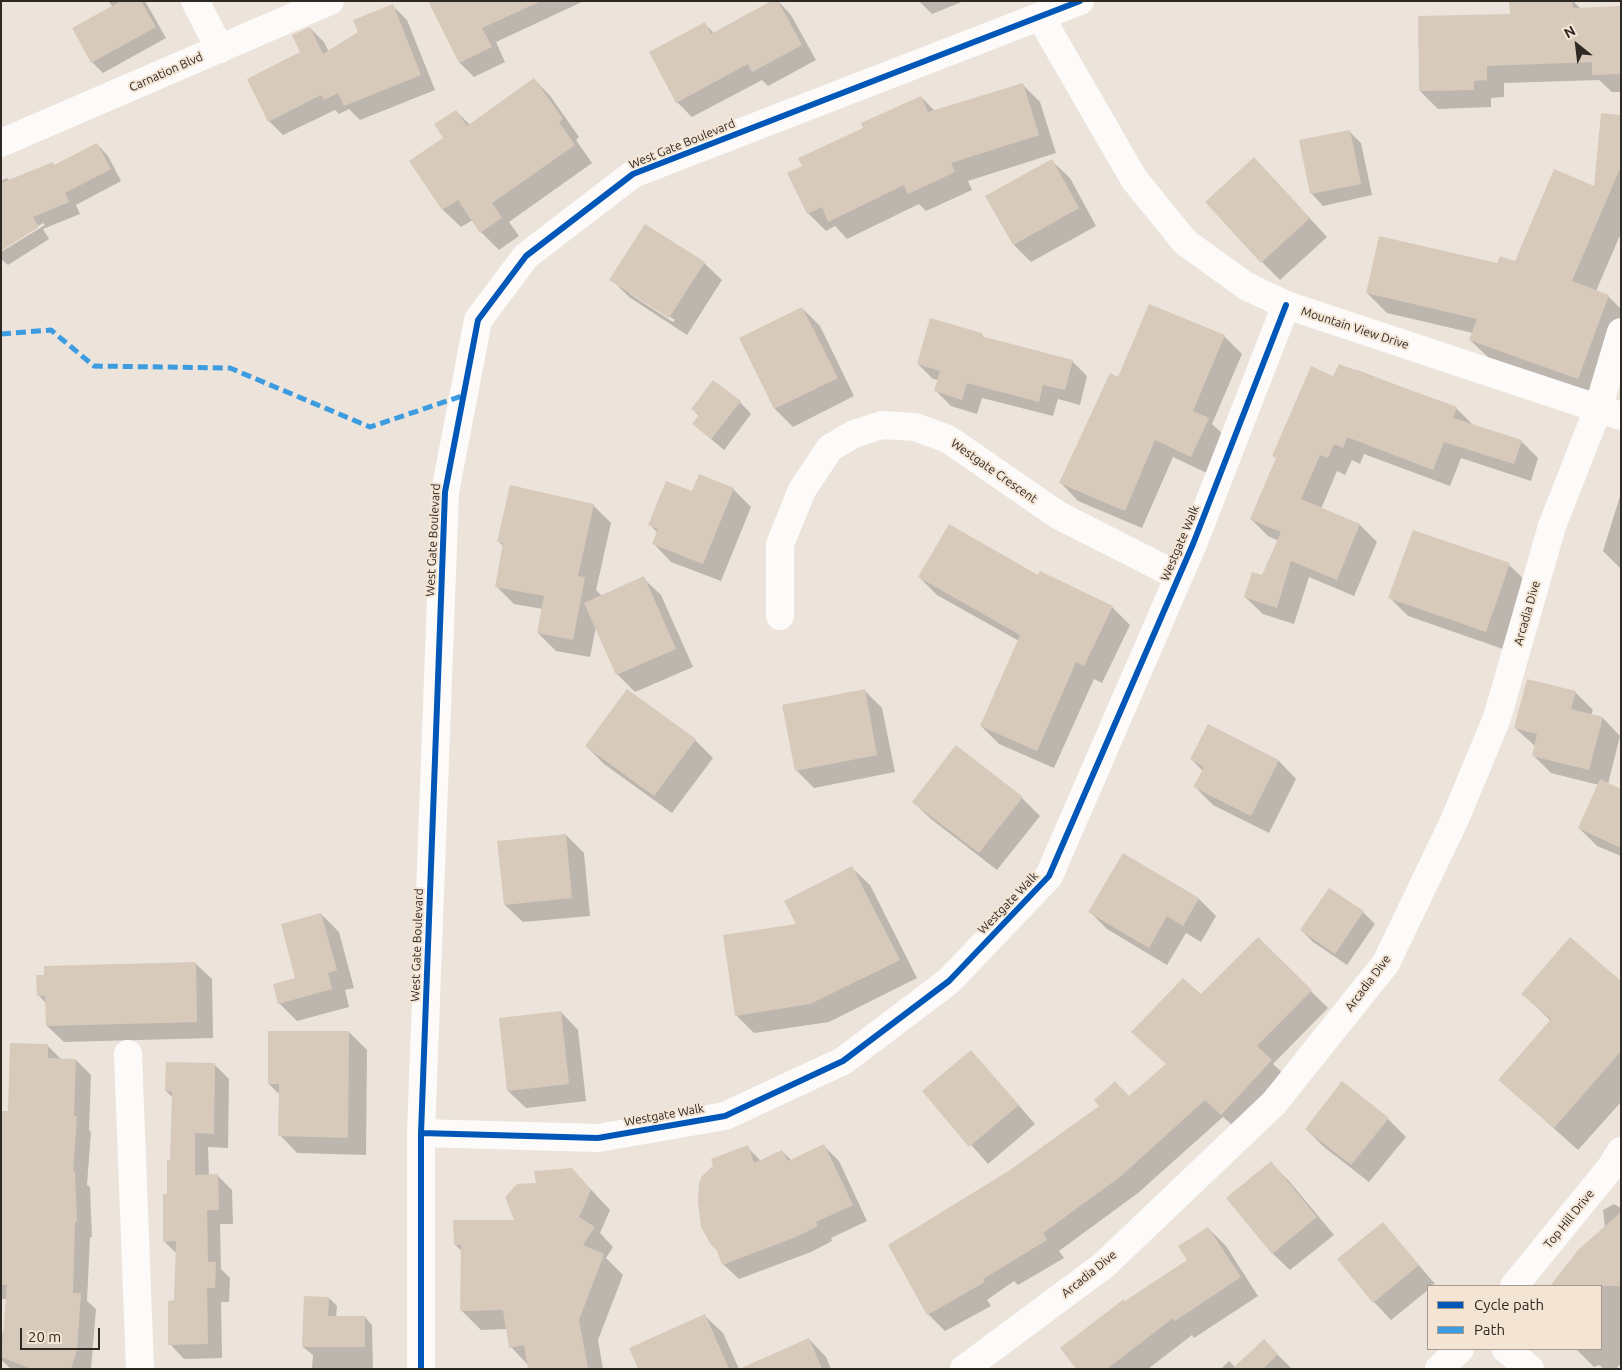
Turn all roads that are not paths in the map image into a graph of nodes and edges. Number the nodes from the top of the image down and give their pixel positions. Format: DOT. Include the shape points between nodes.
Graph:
graph roads {
  1 [pos="195,1"];
  2 [pos="330,1"];
  3 [pos="1080,1"];
  4 [pos="1041,18"];
  5 [pos="220,49"];
  6 [pos="1,143"];
  7 [pos="1286,305"];
  8 [pos="1621,332"];
  9 [pos="1609,412"];
  10 [pos="1178,576"];
  11 [pos="780,616"];
  12 [pos="128,1054"];
  13 [pos="422,1133"];
  14 [pos="1621,1151"];
  15 [pos="1515,1285"];
  16 [pos="1459,1350"];
  17 [pos="1507,1350"];
  18 [pos="140,1369"];
  19 [pos="421,1369"];
  20 [pos="964,1369"];
  21 [pos="1439,1369"];
  22 [pos="1530,1369"];
  1 -- 5 [label="street"];
  2 -- 5 [label="street, Carnation Blvd"];
  3 -- 4 [label="street, West Gate Boulevard"];
  4 -- 7 [label="street, Mountain View Drive" via="1134,179 1185,242 1246,286"];
  4 -- 13 [label="street, West Gate Boulevard" via="633,174 526,256 478,320 445,492"];
  5 -- 6 [label="street, Carnation Blvd"];
  7 -- 9 [label="street, Mountain View Drive"];
  7 -- 10 [label="street, Westgate Walk"];
  8 -- 9 [label="street, Arcadia Dive"];
  9 -- 20 [label="street, Arcadia Dive" via="1552,526 1498,718 1455,820 1386,964 1274,1103 1104,1265"];
  10 -- 11 [label="street, Westgate Crescent" via="1058,515 948,439 915,427 882,425 854,434 830,448 802,490 780,544"];
  10 -- 13 [label="street, Westgate Walk" via="1049,876 949,981 843,1061 725,1116 598,1138"];
  12 -- 18 [label="street"];
  13 -- 19 [label="street, West Gate Boulevard"];
  14 -- 15 [label="street, Top Hill Drive"];
  16 -- 21 [label="street"];
  17 -- 22 [label="street"];
}
